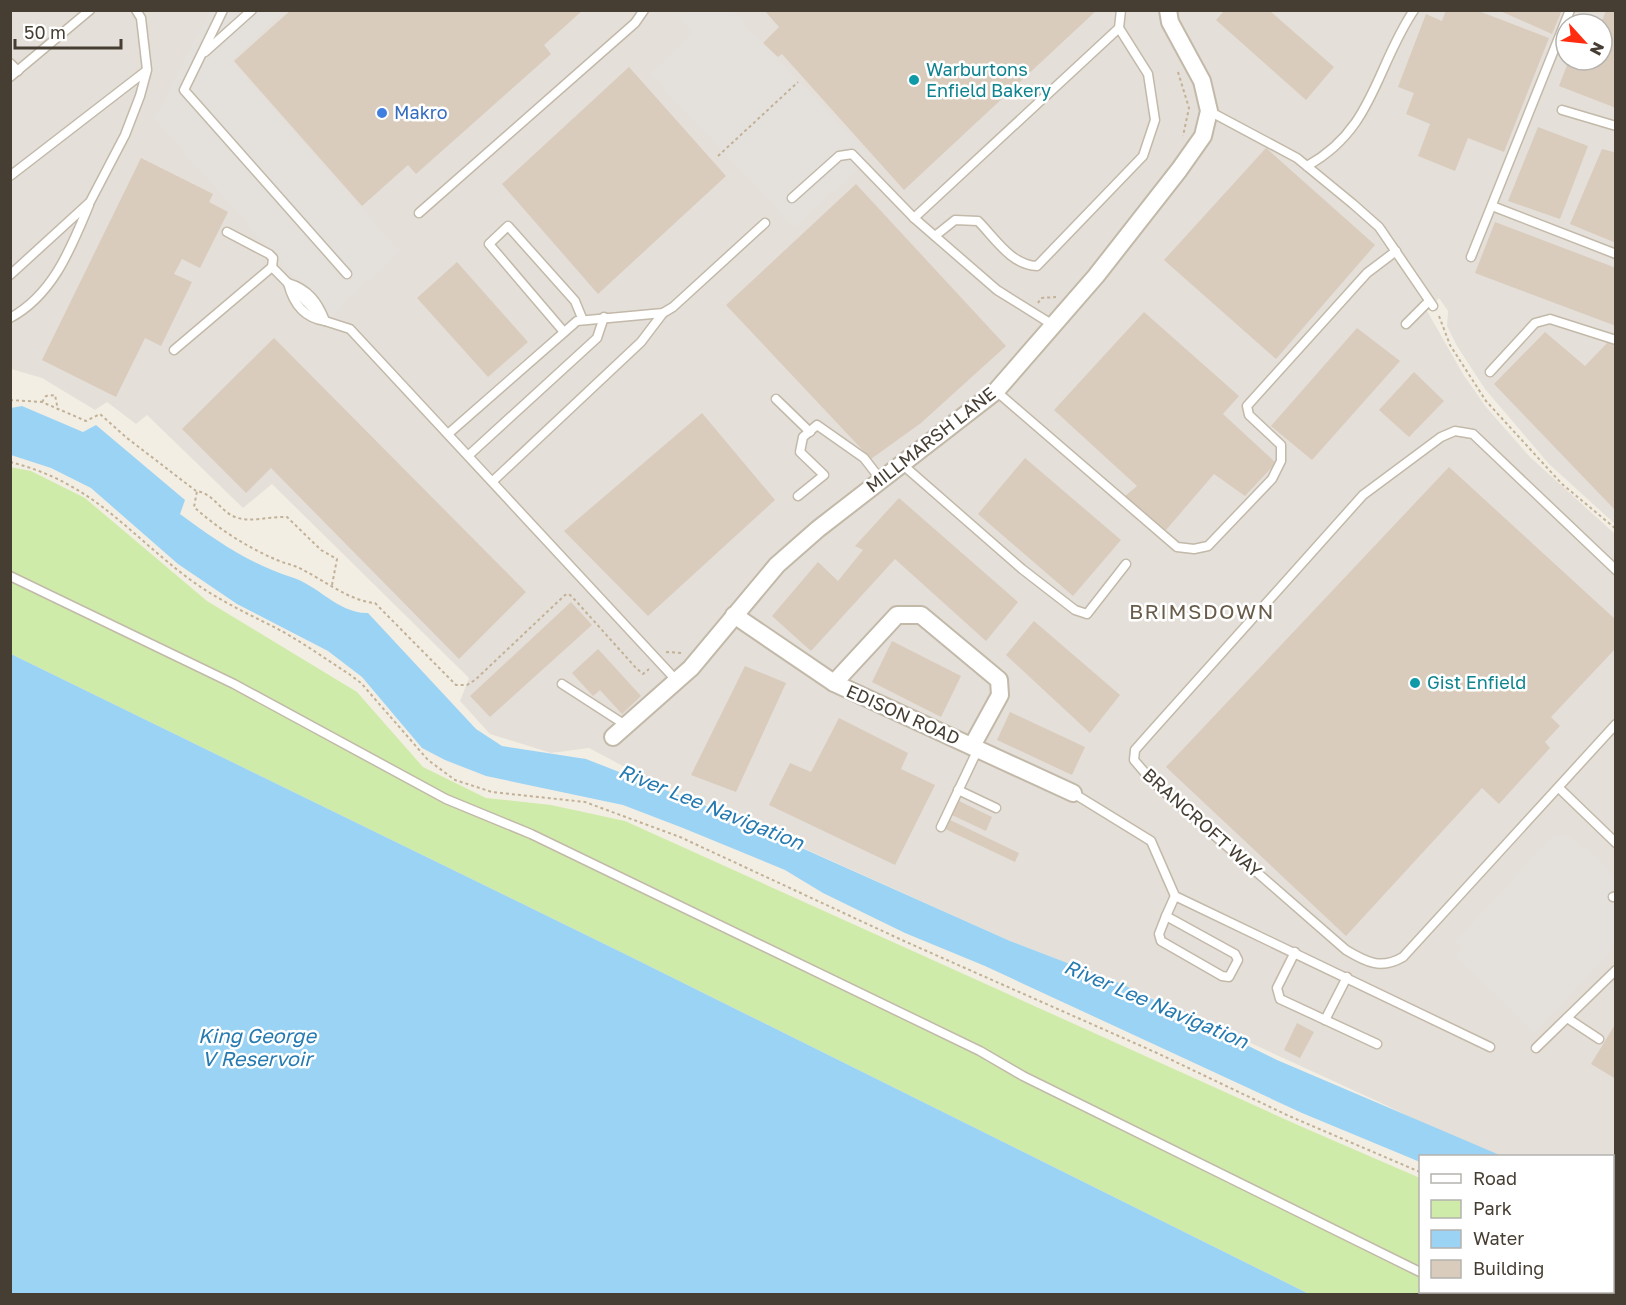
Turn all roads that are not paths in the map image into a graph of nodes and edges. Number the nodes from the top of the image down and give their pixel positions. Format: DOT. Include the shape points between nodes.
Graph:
graph roads {
  1 [pos="90,10"];
  2 [pos="136,10"];
  3 [pos="223,10"];
  4 [pos="252,10"];
  5 [pos="644,10"];
  6 [pos="1121,10"];
  7 [pos="1168,10"];
  8 [pos="1414,10"];
  9 [pos="1570,10"];
  10 [pos="1119,28"];
  11 [pos="200,56"];
  12 [pos="10,63"];
  13 [pos="147,70"];
  14 [pos="14,74"];
  15 [pos="1562,110"];
  16 [pos="1209,111"];
  17 [pos="1616,126"];
  18 [pos="1307,166"];
  19 [pos="10,176"];
  20 [pos="792,198"];
  21 [pos="90,202"];
  22 [pos="1492,206"];
  23 [pos="419,213"];
  24 [pos="914,218"];
  25 [pos="765,223"];
  26 [pos="227,232"];
  27 [pos="935,236"];
  28 [pos="1396,251"];
  29 [pos="1616,254"];
  30 [pos="1472,257"];
  31 [pos="272,267"];
  32 [pos="346,274"];
  33 [pos="10,275"];
  34 [pos="288,283"];
  35 [pos="663,313"];
  36 [pos="604,317"];
  37 [pos="10,318"];
  38 [pos="582,318"];
  39 [pos="325,321"];
  40 [pos="1406,324"];
  41 [pos="1053,325"];
  42 [pos="564,332"];
  43 [pos="1616,340"];
  44 [pos="174,350"];
  45 [pos="1490,372"];
  46 [pos="996,391"];
  47 [pos="776,399"];
  48 [pos="810,432"];
  49 [pos="448,434"];
  50 [pos="469,455"];
  51 [pos="903,465"];
  52 [pos="881,480"];
  53 [pos="493,481"];
  54 [pos="798,496"];
  55 [pos="1126,564"];
  56 [pos="1616,570"];
  57 [pos="10,576"];
  58 [pos="734,615"];
  59 [pos="677,681"];
  60 [pos="834,683"];
  61 [pos="562,684"];
  62 [pos="1616,724"];
  63 [pos="627,726"];
  64 [pos="613,737"];
  65 [pos="975,747"];
  66 [pos="1559,788"];
  67 [pos="958,789"];
  68 [pos="1074,794"];
  69 [pos="996,808"];
  70 [pos="941,827"];
  71 [pos="1616,843"];
  72 [pos="1175,896"];
  73 [pos="1166,916"];
  74 [pos="1295,952"];
  75 [pos="1616,970"];
  76 [pos="1347,977"];
  77 [pos="1567,1018"];
  78 [pos="1325,1020"];
  79 [pos="1599,1039"];
  80 [pos="1377,1044"];
  81 [pos="1490,1047"];
  82 [pos="1536,1048"];
  83 [pos="1419,1272"];
  1 -- 14 [label="lane"];
  2 -- 13 [label="lane" via="141,18"];
  3 -- 11 [label="lane"];
  4 -- 11 [label="lane"];
  5 -- 23 [label="lane" via="635,23"];
  6 -- 10 [label="lane"];
  7 -- 16 [label="street, MILLMARSH LANE" via="1170,22 1202,81"];
  8 -- 18 [label="lane" via="1401,29 1371,98 1343,141"];
  9 -- 22 [label="lane"];
  10 -- 24 [label="lane"];
  10 -- 27 [label="lane" via="1148,74 1155,120 1143,156 1037,266 1025,266 1013,258 978,221 955,220"];
  11 -- 32 [label="lane" via="184,90"];
  12 -- 14 [label="lane"];
  13 -- 19 [label="lane"];
  13 -- 21 [label="lane" via="125,135"];
  15 -- 17 [label="lane"];
  16 -- 18 [label="lane"];
  16 -- 41 [label="street, MILLMARSH LANE" via="1203,136 1179,171"];
  18 -- 28 [label="lane" via="1379,227"];
  20 -- 24 [label="lane" via="839,156 852,154"];
  21 -- 33 [label="lane"];
  21 -- 37 [label="lane" via="71,249 50,282 32,305"];
  22 -- 29 [label="lane"];
  22 -- 30 [label="lane"];
  24 -- 27 [label="lane"];
  25 -- 35 [label="lane"];
  26 -- 31 [label="lane" via="269,254"];
  27 -- 41 [label="lane" via="997,290"];
  28 -- 40 [label="lane" via="1431,303"];
  28 -- 46 [label="lane" via="1366,273 1247,406 1249,415 1281,445 1281,461 1272,479 1208,546 1177,547"];
  31 -- 34 [label="lane"];
  31 -- 44 [label="lane"];
  34 -- 39 [label="lane" via="303,288 320,308"];
  34 -- 39 [label="lane" via="292,298 309,318"];
  35 -- 36 [label="lane"];
  35 -- 53 [label="lane" via="641,342"];
  36 -- 38 [label="lane"];
  36 -- 50 [label="lane" via="597,338"];
  38 -- 42 [label="lane"];
  38 -- 42 [label="lane" via="575,301 508,226 489,244"];
  39 -- 49 [label="lane" via="350,329"];
  41 -- 46 [label="street, MILLMARSH LANE"];
  42 -- 49 [label="lane"];
  43 -- 45 [label="lane" via="1550,319 1535,323"];
  46 -- 51 [label="street, MILLMARSH LANE"];
  47 -- 48 [label="lane"];
  48 -- 52 [label="lane" via="817,425 864,458"];
  48 -- 54 [label="lane" via="803,437 800,452 824,475"];
  49 -- 50 [label="lane"];
  50 -- 53 [label="lane"];
  51 -- 52 [label="street, MILLMARSH LANE"];
  51 -- 55 [label="lane" via="1022,569 1076,610 1088,614"];
  52 -- 58 [label="street, MILLMARSH LANE" via="777,566"];
  53 -- 59 [label="lane"];
  56 -- 66 [label="lane, BRANCROFT WAY" via="1473,434 1455,431 1441,437 1363,495 1135,750 1134,760 1152,781 1337,942 1370,964 1393,963 1403,957"];
  57 -- 83 [label="lane" via="234,684 446,799 531,834 764,946"];
  58 -- 59 [label="street, MILLMARSH LANE"];
  58 -- 60 [label="street, EDISON ROAD"];
  59 -- 63 [label="street, MILLMARSH LANE"];
  60 -- 65 [label="street, EDISON ROAD"];
  60 -- 65 [label="street, EDISON ROAD" via="897,615 921,615 999,680 1000,695"];
  61 -- 63 [label="lane"];
  62 -- 66 [label="lane, BRANCROFT WAY"];
  63 -- 64 [label="street, MILLMARSH LANE"];
  65 -- 67 [label="lane"];
  65 -- 68 [label="street, EDISON ROAD"];
  66 -- 71 [label="lane"];
  67 -- 69 [label="lane"];
  67 -- 70 [label="lane"];
  68 -- 72 [label="lane" via="1151,841"];
  72 -- 73 [label="lane"];
  72 -- 74 [label="lane"];
  73 -- 73 [label="lane" via="1235,954 1238,960 1229,977 1161,941 1159,934"];
  74 -- 76 [label="lane"];
  74 -- 78 [label="lane" via="1276,994"];
  75 -- 77 [label="lane"];
  76 -- 78 [label="lane"];
  76 -- 81 [label="lane"];
  77 -- 79 [label="lane"];
  77 -- 82 [label="lane"];
  78 -- 80 [label="lane"];
}
